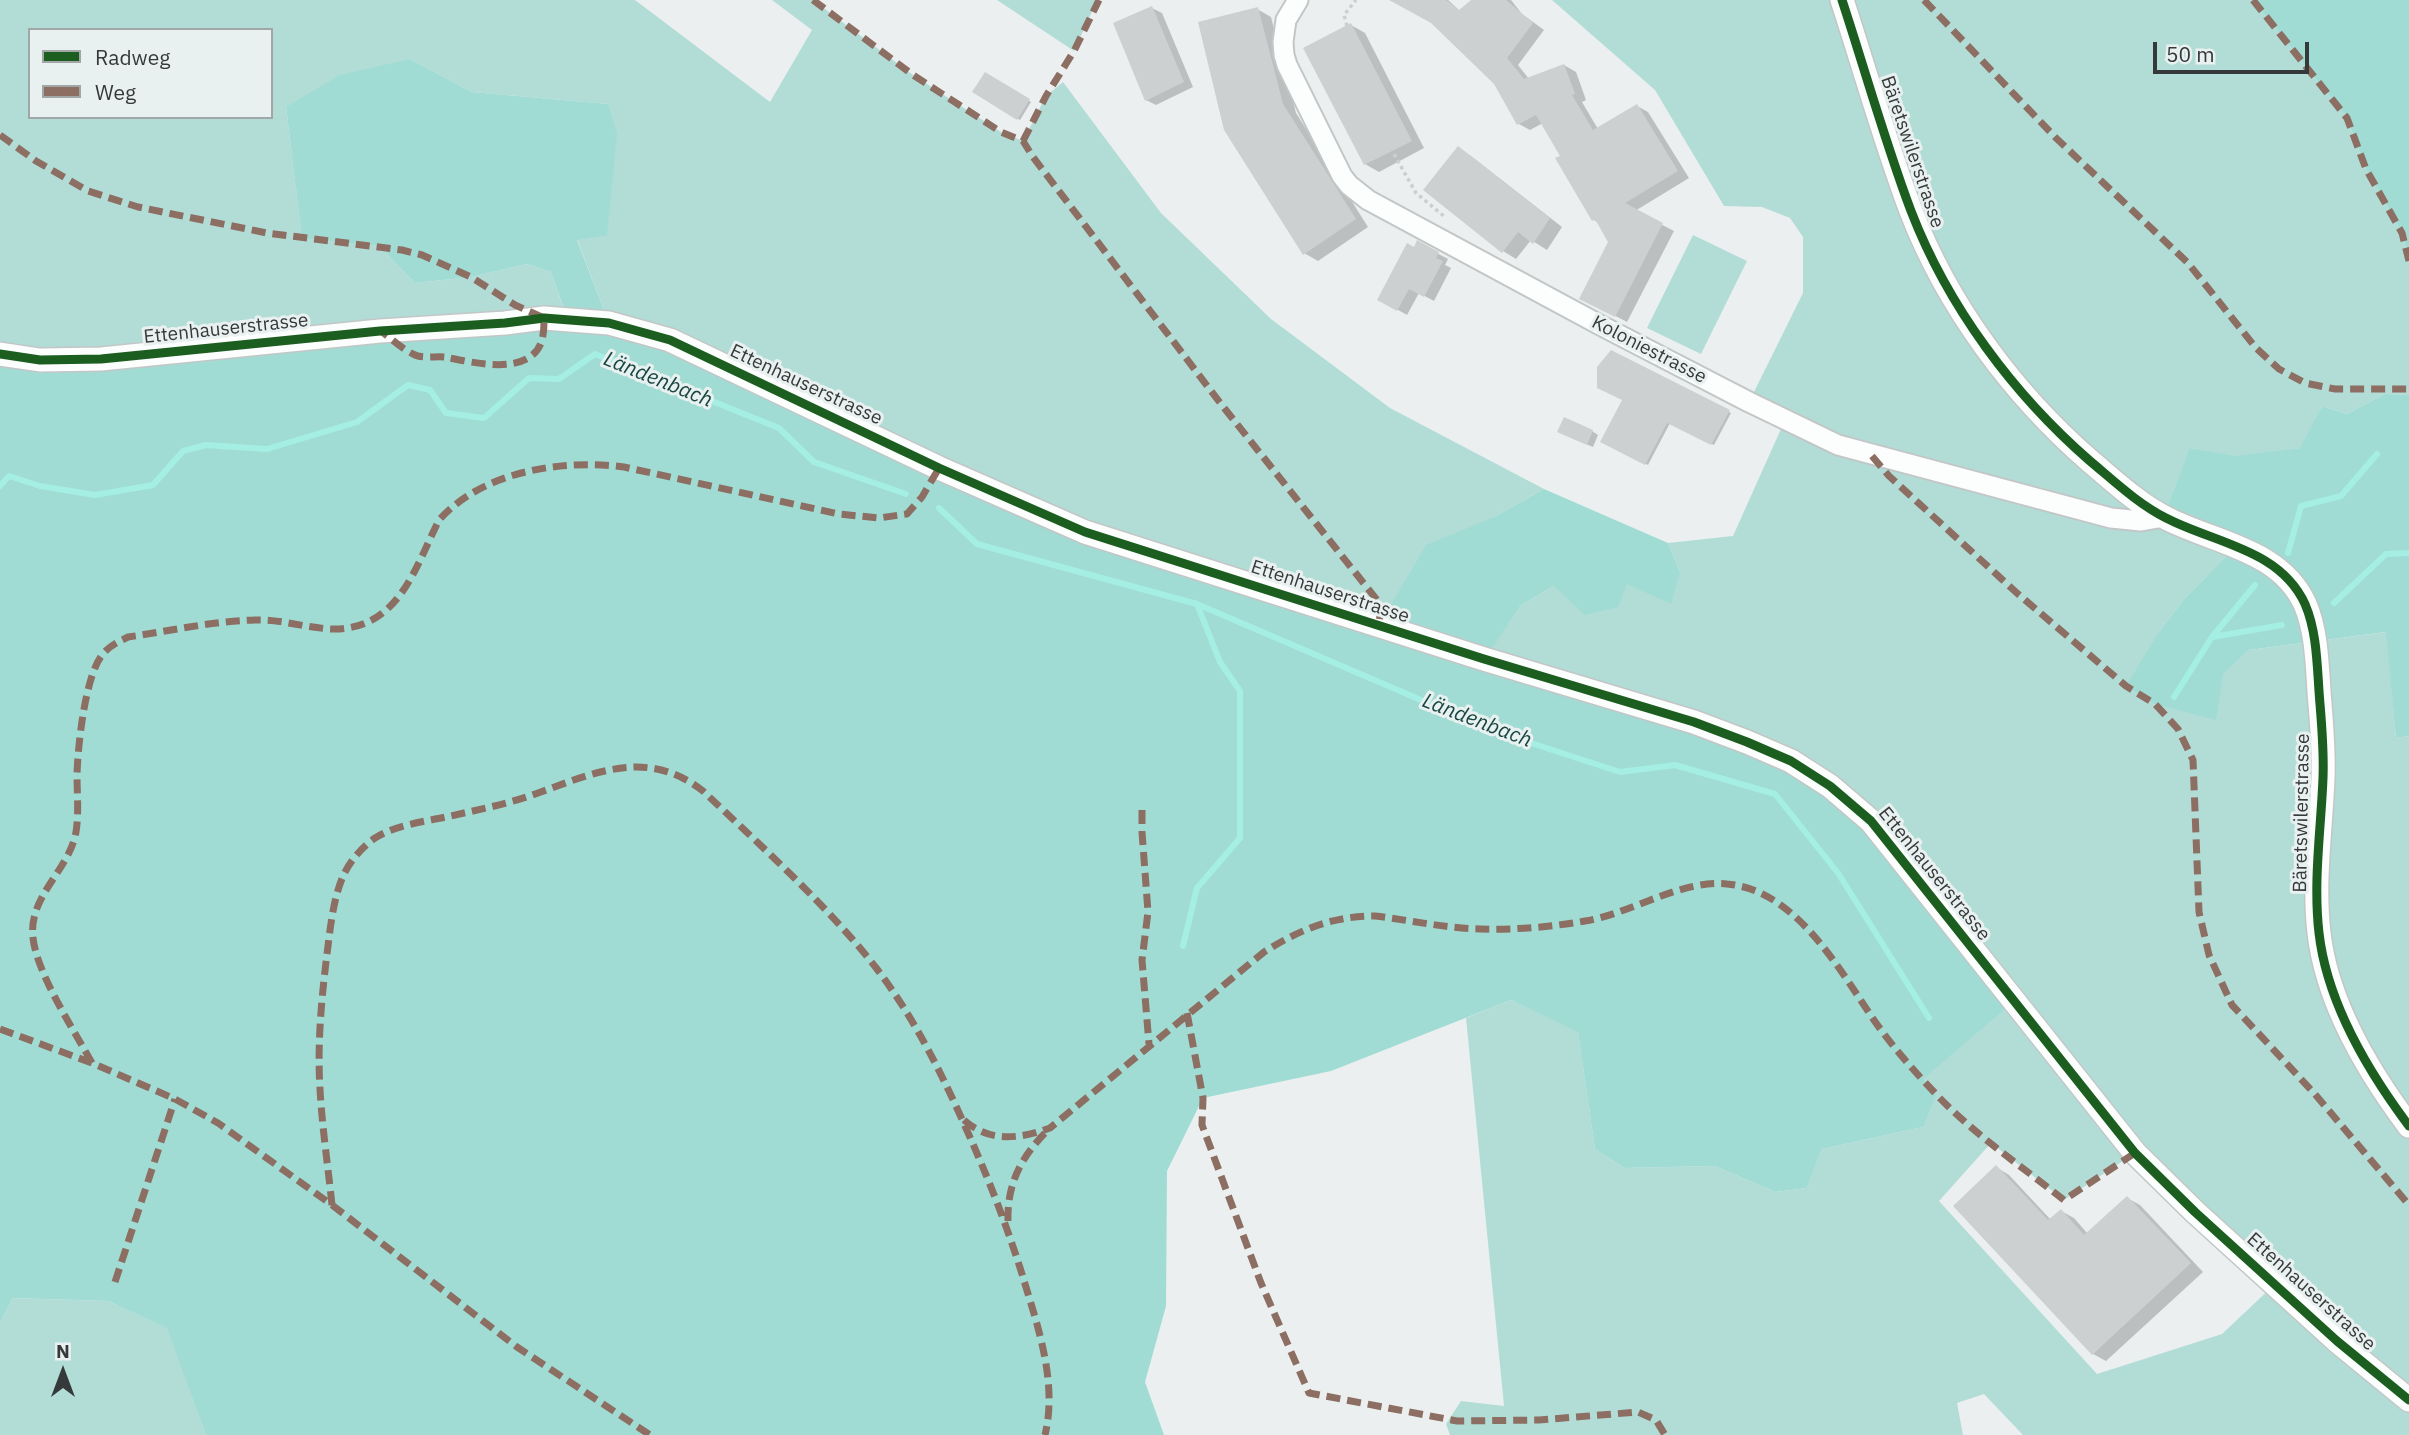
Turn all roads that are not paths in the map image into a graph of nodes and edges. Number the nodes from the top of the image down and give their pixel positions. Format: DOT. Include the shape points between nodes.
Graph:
graph roads {
  1 [pos="1298,0"];
  2 [pos="1842,0"];
  3 [pos="0,354"];
  4 [pos="2164,517"];
  5 [pos="2409,1126"];
  6 [pos="2409,1400"];
  1 -- 4 [label="street, Koloniestrasse" via="1286,20 1287,65 1342,176 1368,200 1611,331 1838,445 2110,518 2141,521"];
  2 -- 4 [label="street, Bäretswilerstrasse" via="1912,213 1941,276 2038,412 2092,463"];
  3 -- 6 [label="street, Ettenhauserstrasse" via="40,360 101,359 544,318 609,323 670,340 1085,532 1695,722 1791,761 1871,821 2135,1153 2337,1341"];
  4 -- 5 [label="street, Bäretswilerstrasse" via="2272,565 2297,591 2308,612 2323,746 2317,893 2322,954 2340,1009 2362,1055"];
}
